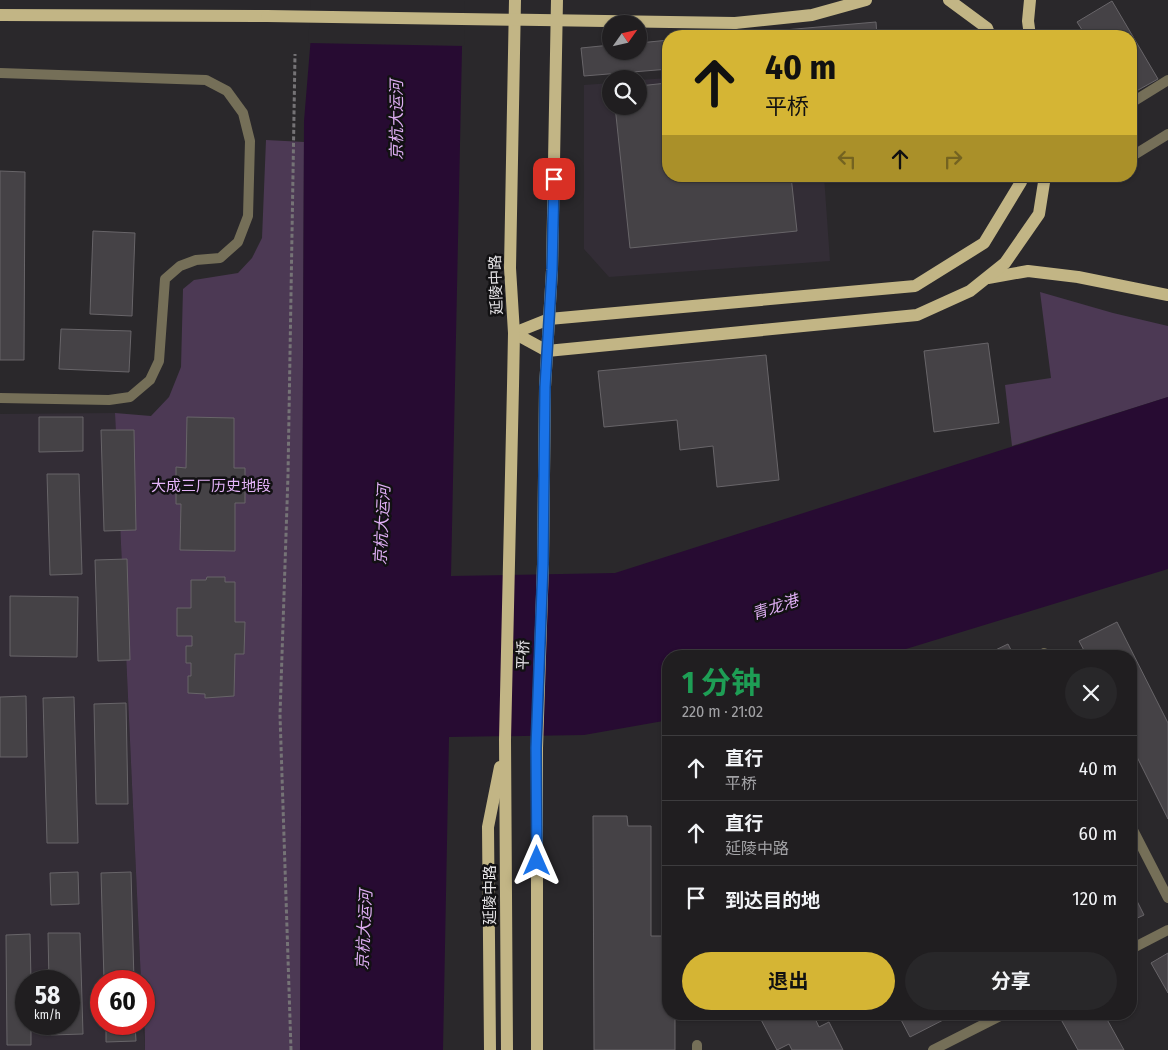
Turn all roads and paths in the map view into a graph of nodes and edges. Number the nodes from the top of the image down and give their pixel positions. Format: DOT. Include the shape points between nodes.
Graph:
graph roads {
  1 [pos="515,0"];
  2 [pos="557,0"];
  3 [pos="866,0"];
  4 [pos="948,0"];
  5 [pos="1030,0"];
  6 [pos="0,15"];
  7 [pos="988,30"];
  8 [pos="1029,30"];
  9 [pos="295,54"];
  10 [pos="0,73"];
  11 [pos="1168,80"];
  12 [pos="1137,100"];
  13 [pos="1168,134"];
  14 [pos="1137,153"];
  15 [pos="1020,182"];
  16 [pos="1044,182"];
  17 [pos="986,278"];
  18 [pos="1168,294"];
  19 [pos="550,319"];
  20 [pos="514,333"];
  21 [pos="547,351"];
  22 [pos="0,398"];
  23 [pos="509,569"];
  24 [pos="505,740"];
  25 [pos="1137,838"];
  26 [pos="1168,898"];
  27 [pos="1168,930"];
  28 [pos="1137,945"];
  29 [pos="992,1020"];
  30 [pos="292,1050"];
  31 [pos="490,1050"];
  32 [pos="507,1050"];
  33 [pos="537,1050"];
  34 [pos="933,1050"];
  1 -- 20 [label="main road, 延陵中路" via="510,268"];
  2 -- 19 [label="main road"];
  3 -- 6 [label="main road, bridge" via="812,16 735,23"];
  4 -- 7 [label="main road"];
  5 -- 8 [label="main road"];
  9 -- 30 [label="path" via="280,715"];
  10 -- 22 [label="street" via="206,80 227,91 238,106 250,141 248,216 238,242 220,258 196,260 180,266 165,279 159,361 150,380 130,396 109,400"];
  11 -- 12 [label="street"];
  13 -- 14 [label="street"];
  15 -- 19 [label="main road" via="984,243 915,286"];
  16 -- 17 [label="main road" via="1039,214 1005,263"];
  17 -- 18 [label="main road" via="1028,271"];
  17 -- 21 [label="main road" via="970,291 917,315"];
  19 -- 20 [label="main road"];
  19 -- 21 [label="main road"];
  20 -- 21 [label="main road"];
  20 -- 23 [label="main road, 延陵中路"];
  21 -- 33 [label="main road, 平桥" via="536,748"];
  23 -- 24 [label="main road, 平桥"];
  24 -- 31 [label="main road" via="488,827"];
  24 -- 32 [label="main road, 延陵中路"];
  25 -- 26 [label="street"];
  27 -- 28 [label="street"];
  29 -- 34 [label="street"];
}
